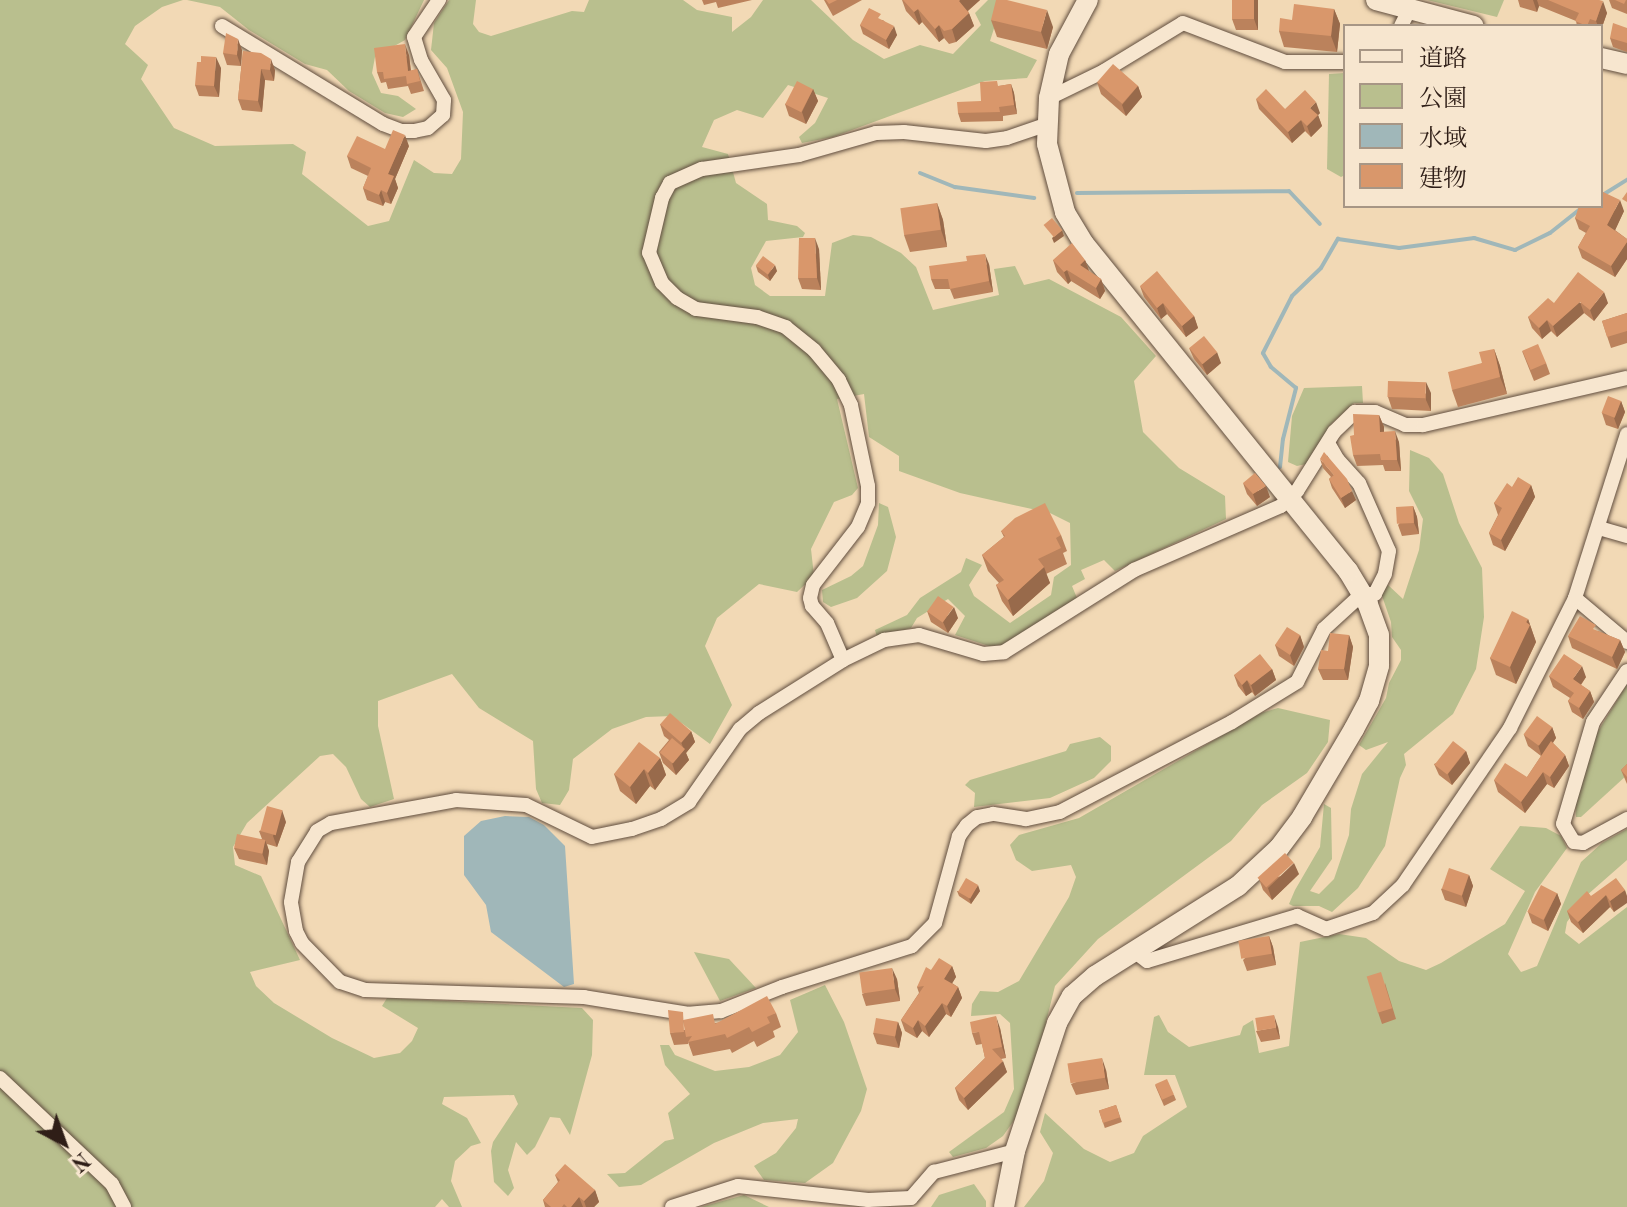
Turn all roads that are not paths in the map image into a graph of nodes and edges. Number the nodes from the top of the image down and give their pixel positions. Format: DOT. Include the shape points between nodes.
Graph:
graph roads {
  1 [pos="439,0"];
  2 [pos="1088,0"];
  3 [pos="1376,0"];
  4 [pos="1405,18"];
  5 [pos="1457,24"];
  6 [pos="222,26"];
  7 [pos="1603,58"];
  8 [pos="1343,62"];
  9 [pos="1627,64"];
  10 [pos="1049,98"];
  11 [pos="1048,124"];
  12 [pos="1627,378"];
  13 [pos="1627,434"];
  14 [pos="1328,443"];
  15 [pos="1290,499"];
  16 [pos="1599,528"];
  17 [pos="1627,536"];
  18 [pos="1362,594"];
  19 [pos="1575,598"];
  20 [pos="1627,642"];
  21 [pos="843,660"];
  22 [pos="1627,671"];
  23 [pos="1627,819"];
  24 [pos="1135,952"];
  25 [pos="0,1078"];
  26 [pos="1015,1151"];
  27 [pos="124,1207"];
  28 [pos="672,1207"];
  29 [pos="1004,1207"];
  1 -- 6 [label="street" via="414,37 444,100 443,115 428,128 414,131 383,124"];
  2 -- 10 [label="street" via="1059,54"];
  3 -- 4 [label="street"];
  4 -- 5 [label="street"];
  7 -- 9 [label="street"];
  8 -- 10 [label="street" via="1285,62 1183,23"];
  10 -- 11 [label="street"];
  11 -- 15 [label="street" via="1053,178 1072,228"];
  11 -- 21 [label="street" via="986,141 876,133 799,155 702,169 670,183 662,198 649,253 662,283 696,309 757,317 786,327 814,350 851,405 868,503 858,527 813,585 810,598"];
  12 -- 14 [label="street" via="1423,425 1355,412"];
  13 -- 16 [label="street"];
  14 -- 15 [label="street"];
  14 -- 18 [label="street" via="1359,483 1389,551 1375,594"];
  15 -- 18 [label="street"];
  15 -- 21 [label="street" via="1134,570 1004,652 983,654 919,635 884,640"];
  16 -- 17 [label="street"];
  16 -- 19 [label="street"];
  18 -- 21 [label="street" via="1324,629 1303,674 1288,690 1060,812 1026,819 977,817 959,836 935,923 912,946 721,1011 689,1014 584,997 365,990 340,982 302,943 293,918 292,886 306,845 331,823 456,800 526,805 592,837 632,829 689,802 740,729"];
  18 -- 24 [label="street" via="1379,635 1376,681 1302,817 1253,874"];
  19 -- 20 [label="street"];
  19 -- 24 [label="street" via="1510,728 1403,885 1373,913 1326,929 1297,916 1147,961"];
  22 -- 23 [label="street" via="1593,722 1563,824 1574,842 1583,843"];
  24 -- 26 [label="street" via="1072,996 1057,1023"];
  25 -- 27 [label="street" via="112,1184"];
  26 -- 28 [label="street" via="934,1172 911,1198 868,1200 738,1186"];
  26 -- 29 [label="street"];
}
